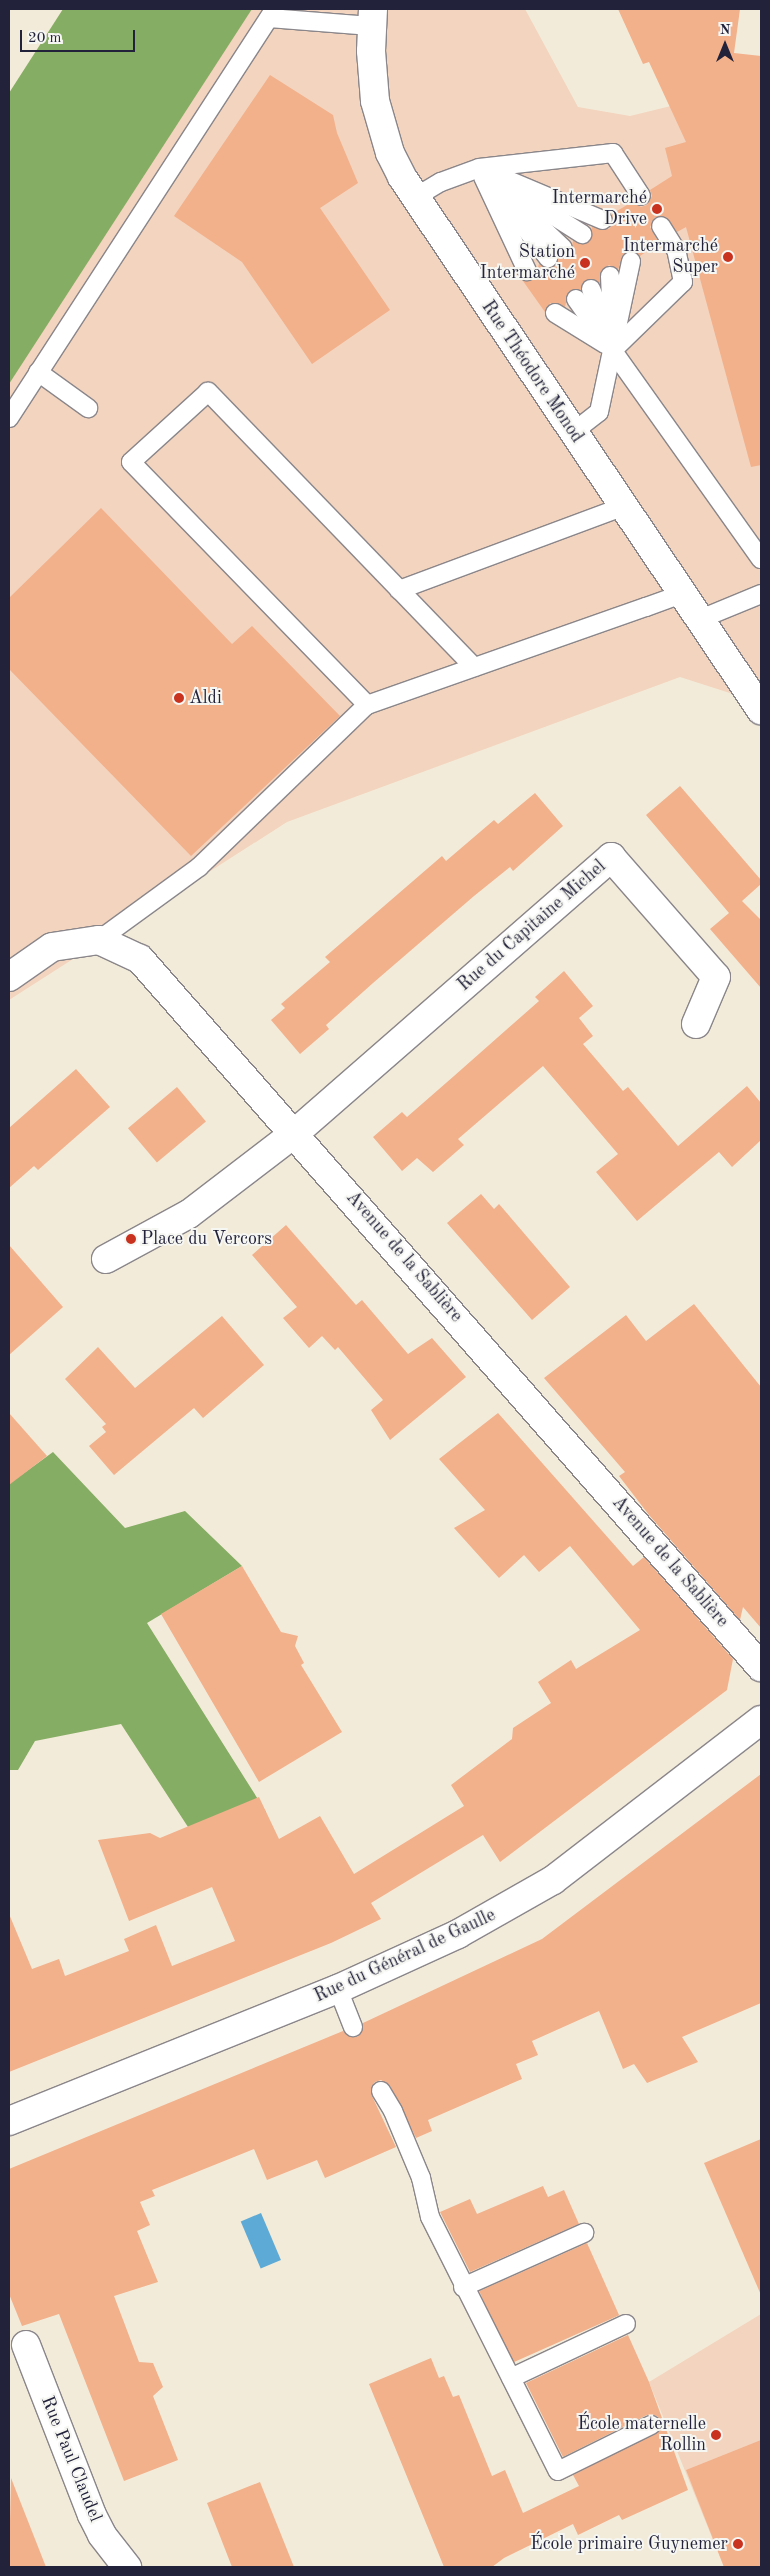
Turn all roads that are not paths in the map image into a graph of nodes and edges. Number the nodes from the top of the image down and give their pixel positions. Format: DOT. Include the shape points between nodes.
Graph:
graph roads {
  1 [pos="272,13"];
  2 [pos="372,18"];
  3 [pos="479,168"];
  4 [pos="641,196"];
  5 [pos="414,198"];
  6 [pos="603,220"];
  7 [pos="661,226"];
  8 [pos="582,234"];
  9 [pos="563,248"];
  10 [pos="548,258"];
  11 [pos="631,261"];
  12 [pos="527,271"];
  13 [pos="610,276"];
  14 [pos="591,288"];
  15 [pos="576,299"];
  16 [pos="556,313"];
  17 [pos="614,349"];
  18 [pos="38,372"];
  19 [pos="88,408"];
  20 [pos="9,418"];
  21 [pos="572,433"];
  22 [pos="622,507"];
  23 [pos="761,559"];
  24 [pos="399,590"];
  25 [pos="681,594"];
  26 [pos="761,594"];
  27 [pos="698,620"];
  28 [pos="474,667"];
  29 [pos="367,705"];
  30 [pos="761,710"];
  31 [pos="99,940"];
  32 [pos="9,977"];
  33 [pos="696,1024"];
  34 [pos="295,1133"];
  35 [pos="106,1259"];
  36 [pos="761,1667"];
  37 [pos="761,1720"];
  38 [pos="338,1989"];
  39 [pos="353,2027"];
  40 [pos="381,2091"];
  41 [pos="9,2121"];
  42 [pos="584,2233"];
  43 [pos="463,2287"];
  44 [pos="626,2324"];
  45 [pos="26,2346"];
  46 [pos="512,2378"];
  47 [pos="651,2425"];
  48 [pos="127,2567"];
  1 -- 2 [label="lane"];
  1 -- 18 [label="lane"];
  2 -- 5 [label="street, Rue Théodore Monod" via="372,73 382,128 390,153"];
  3 -- 4 [label="lane" via="612,153"];
  3 -- 5 [label="lane" via="441,182"];
  3 -- 6 [label="lane"];
  3 -- 8 [label="lane"];
  3 -- 9 [label="lane"];
  3 -- 10 [label="lane"];
  3 -- 12 [label="lane"];
  5 -- 21 [label="street, Rue Théodore Monod"];
  7 -- 17 [label="lane" via="676,250 683,282"];
  11 -- 17 [label="lane"];
  13 -- 17 [label="lane"];
  14 -- 17 [label="lane"];
  15 -- 17 [label="lane"];
  16 -- 17 [label="lane"];
  17 -- 21 [label="lane" via="599,412"];
  17 -- 23 [label="lane"];
  18 -- 19 [label="lane"];
  18 -- 20 [label="lane"];
  21 -- 22 [label="street, Rue Théodore Monod"];
  22 -- 24 [label="lane"];
  22 -- 25 [label="street, Rue Théodore Monod"];
  24 -- 28 [label="lane"];
  24 -- 29 [label="lane" via="208,392 131,462"];
  25 -- 27 [label="street, Rue Théodore Monod"];
  25 -- 28 [label="lane"];
  26 -- 27 [label="lane"];
  27 -- 30 [label="street, Rue Théodore Monod"];
  28 -- 29 [label="lane"];
  29 -- 31 [label="lane" via="210,857"];
  31 -- 32 [label="street" via="52,947"];
  31 -- 34 [label="street, Avenue de la Sablière" via="140,960"];
  33 -- 34 [label="street, Rue du Capitaine Michel" via="716,977 611,857"];
  34 -- 35 [label="street" via="189,1214"];
  34 -- 36 [label="street, Avenue de la Sablière"];
  37 -- 38 [label="street, Rue du Général de Gaulle" via="531,1894 458,1934"];
  38 -- 39 [label="lane"];
  38 -- 41 [label="street, Rue du Général de Gaulle"];
  40 -- 43 [label="lane" via="393,2111 421,2178 430,2217"];
  42 -- 43 [label="lane"];
  43 -- 46 [label="lane"];
  44 -- 46 [label="lane"];
  45 -- 48 [label="street, Rue Paul Claudel" via="92,2515 102,2535"];
  46 -- 47 [label="lane" via="558,2471"];
}
